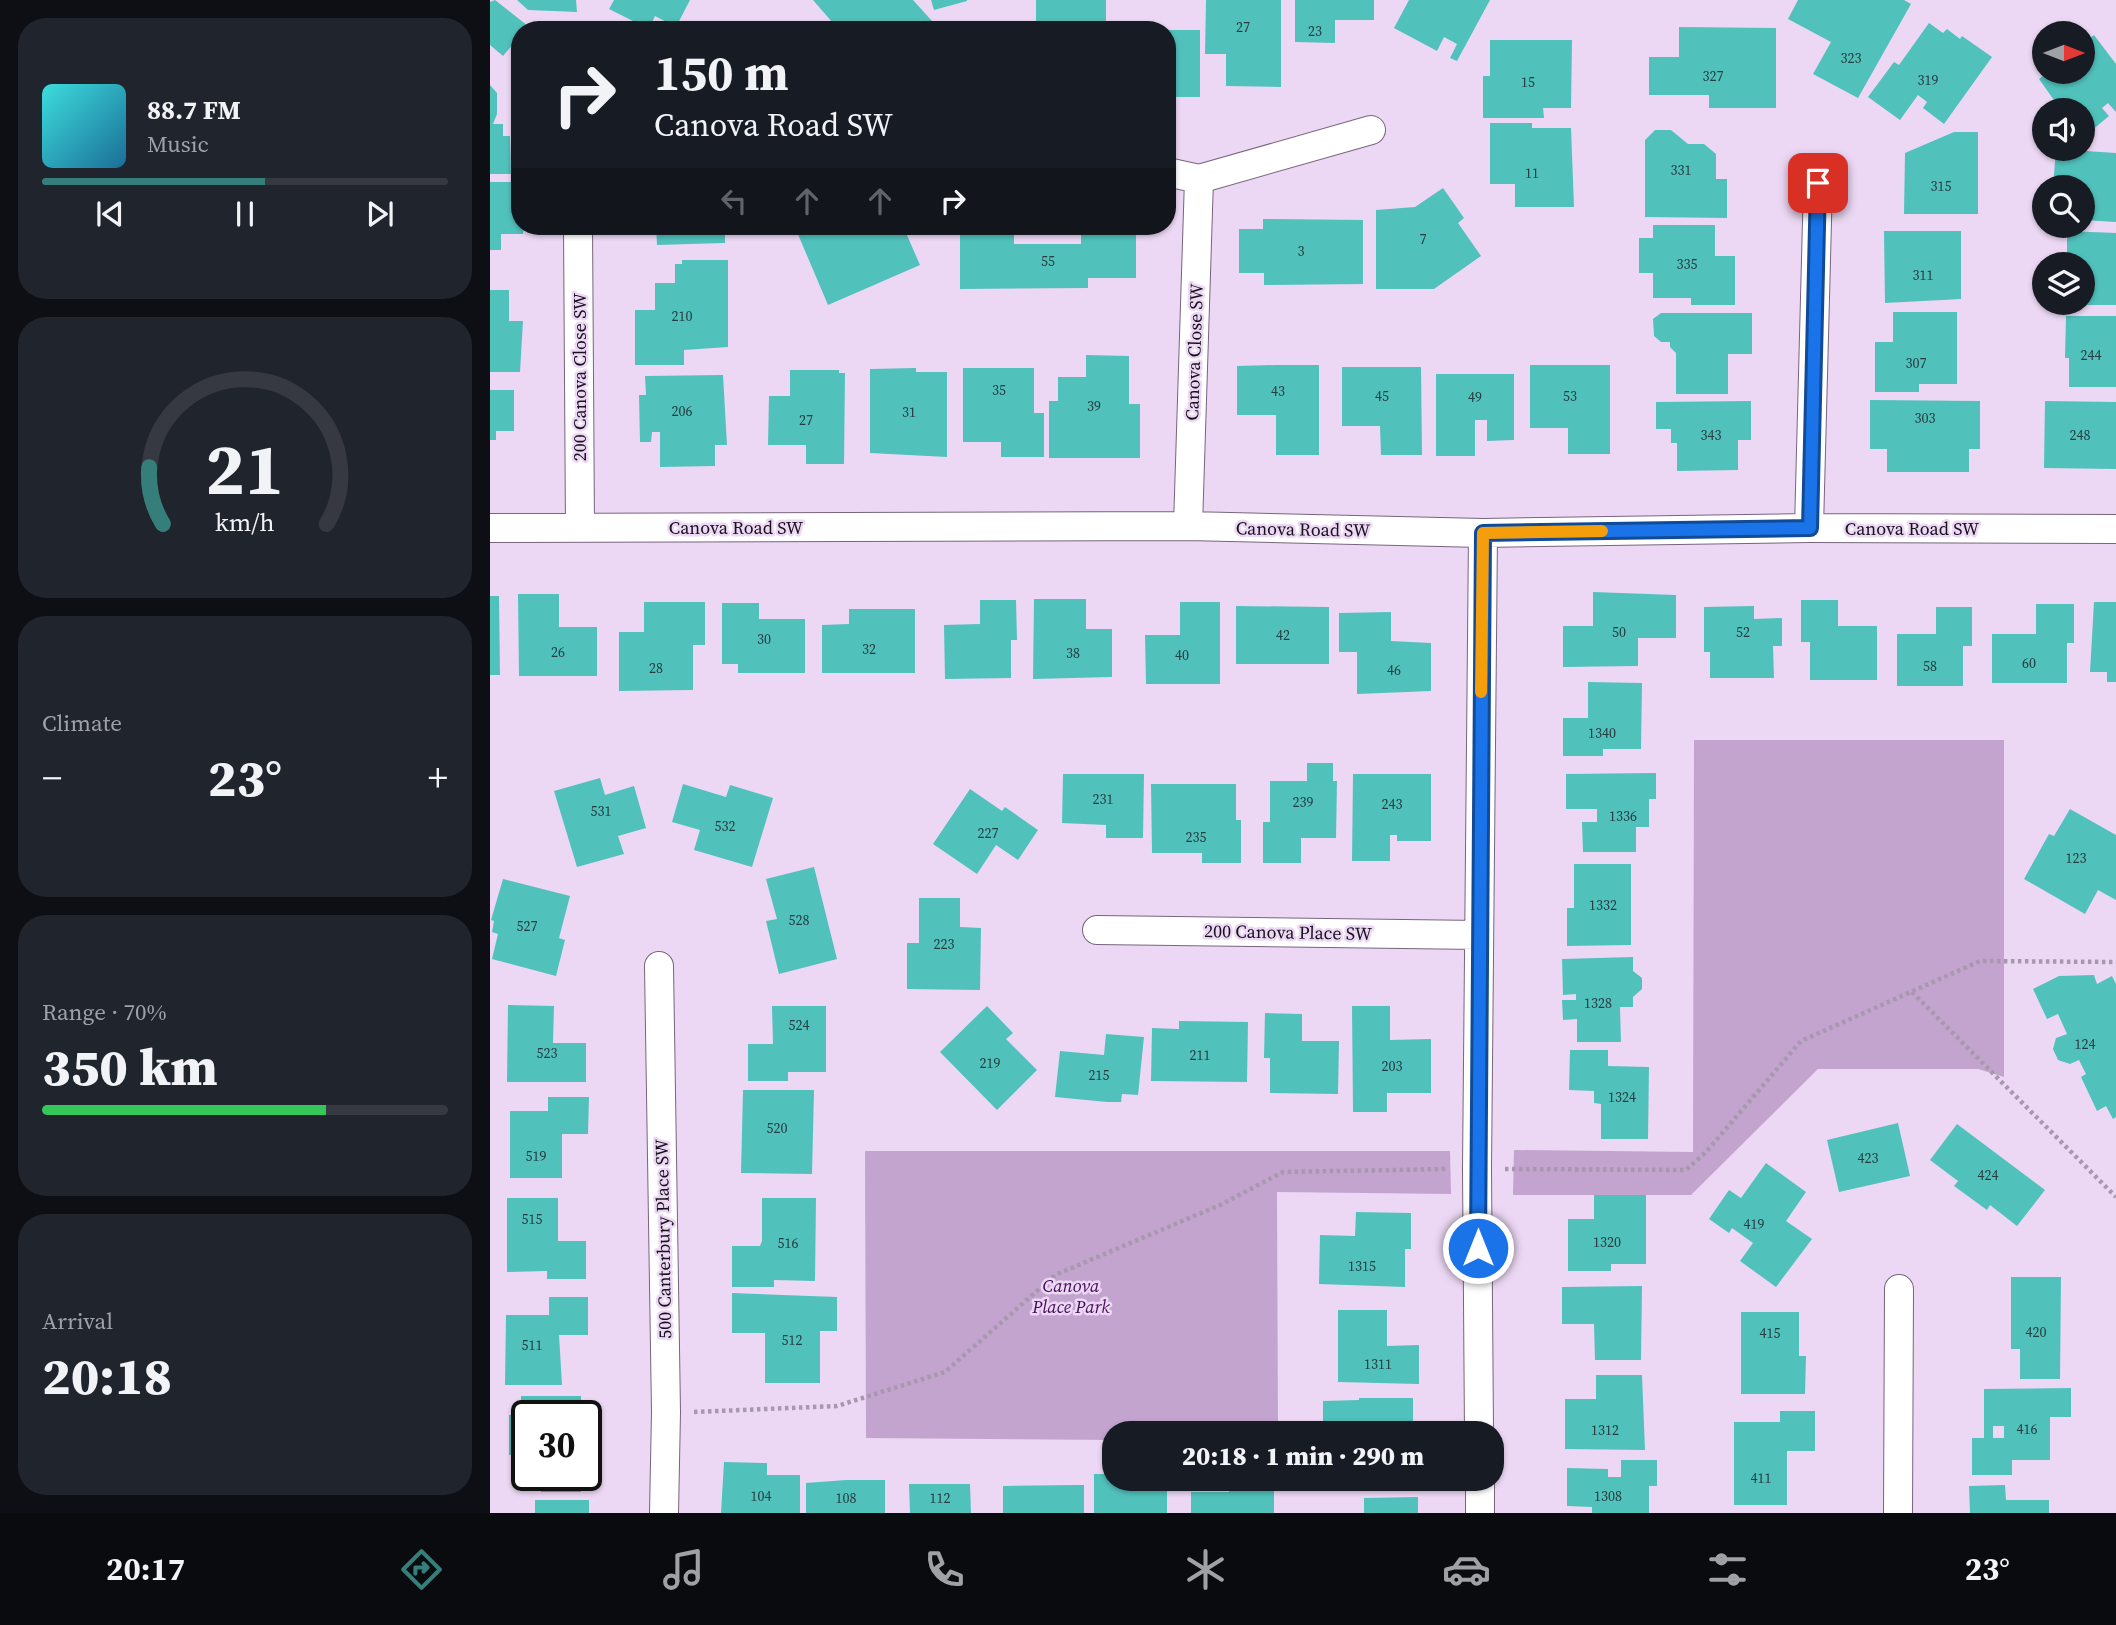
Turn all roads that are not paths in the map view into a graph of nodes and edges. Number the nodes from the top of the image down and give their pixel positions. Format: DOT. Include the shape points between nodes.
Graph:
graph roads {
  1 [pos="1371,130"];
  2 [pos="1176,174"];
  3 [pos="1199,178"];
  4 [pos="1818,183"];
  5 [pos="578,235"];
  6 [pos="1188,526"];
  7 [pos="490,528"];
  8 [pos="580,528"];
  9 [pos="1810,528"];
  10 [pos="2116,529"];
  11 [pos="1483,533"];
  12 [pos="1097,930"];
  13 [pos="1479,934"];
  14 [pos="659,966"];
  15 [pos="1899,1289"];
  16 [pos="1479,1421"];
  17 [pos="1480,1491"];
  18 [pos="664,1513"];
  19 [pos="1480,1513"];
  20 [pos="1898,1513"];
  1 -- 3 [label="street"];
  2 -- 3 [label="street"];
  3 -- 6 [label="street, Canova Close SW"];
  4 -- 9 [label="street"];
  5 -- 8 [label="street, 200 Canova Close SW"];
  6 -- 8 [label="street, Canova Road SW"];
  6 -- 11 [label="street, Canova Road SW"];
  7 -- 8 [label="street, Canova Road SW"];
  9 -- 10 [label="street, Canova Road SW"];
  9 -- 11 [label="street, Canova Road SW"];
  11 -- 13 [label="street"];
  12 -- 13 [label="street, 200 Canova Place SW"];
  13 -- 16 [label="street"];
  14 -- 18 [label="street, 500 Canterbury Place SW"];
  15 -- 20 [label="street"];
  17 -- 19 [label="street"];
}
